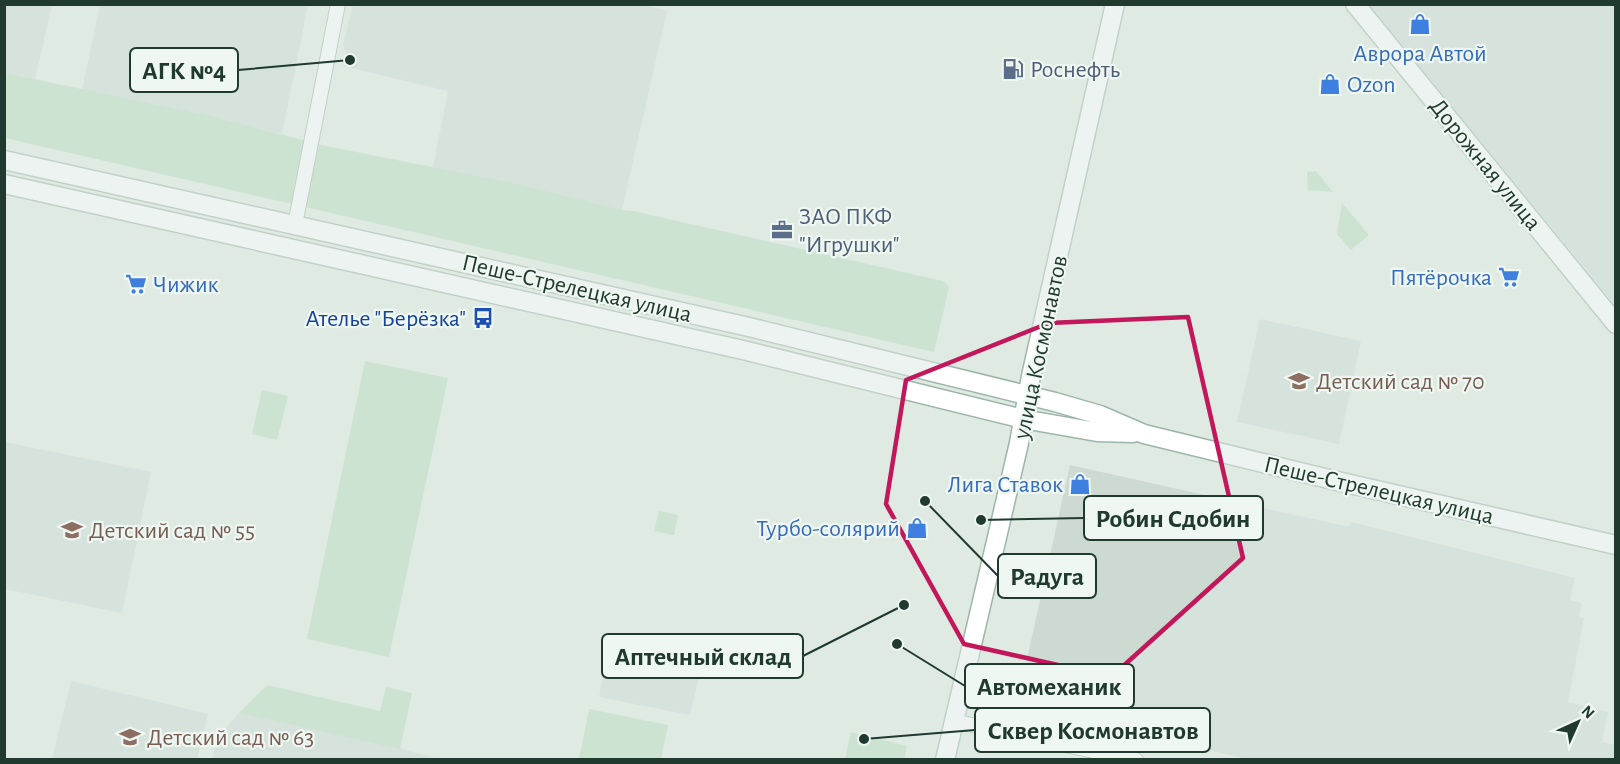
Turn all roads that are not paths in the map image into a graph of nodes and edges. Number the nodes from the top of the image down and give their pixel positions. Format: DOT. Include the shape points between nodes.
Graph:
graph roads {
  1 [pos="338,4"];
  2 [pos="1115,4"];
  3 [pos="1355,4"];
  4 [pos="4,160"];
  5 [pos="4,184"];
  6 [pos="295,225"];
  7 [pos="1616,324"];
  8 [pos="1028,395"];
  9 [pos="1023,419"];
  10 [pos="1144,434"];
  11 [pos="1616,544"];
  12 [pos="953,721"];
  13 [pos="945,759"];
  14 [pos="1136,759"];
  1 -- 6 [label="street"];
  2 -- 8 [label="main road, улица Космонавтов"];
  3 -- 7 [label="main road, Дорожная улица"];
  4 -- 6 [label="main road, Пеше-Стрелецкая улица"];
  5 -- 9 [label="main road, Пеше-Стрелецкая улица" via="744,350"];
  6 -- 8 [label="main road, Пеше-Стрелецкая улица" via="749,327"];
  8 -- 9 [label="main road, улица Космонавтов"];
  8 -- 10 [label="main road, Пеше-Стрелецкая улица" via="1100,415"];
  9 -- 10 [label="main road, Пеше-Стрелецкая улица" via="1097,432"];
  9 -- 12 [label="main road, улица Космонавтов"];
  10 -- 11 [label="main road, Пеше-Стрелецкая улица"];
  12 -- 13 [label="main road, улица Космонавтов"];
  12 -- 14 [label="street"];
}
